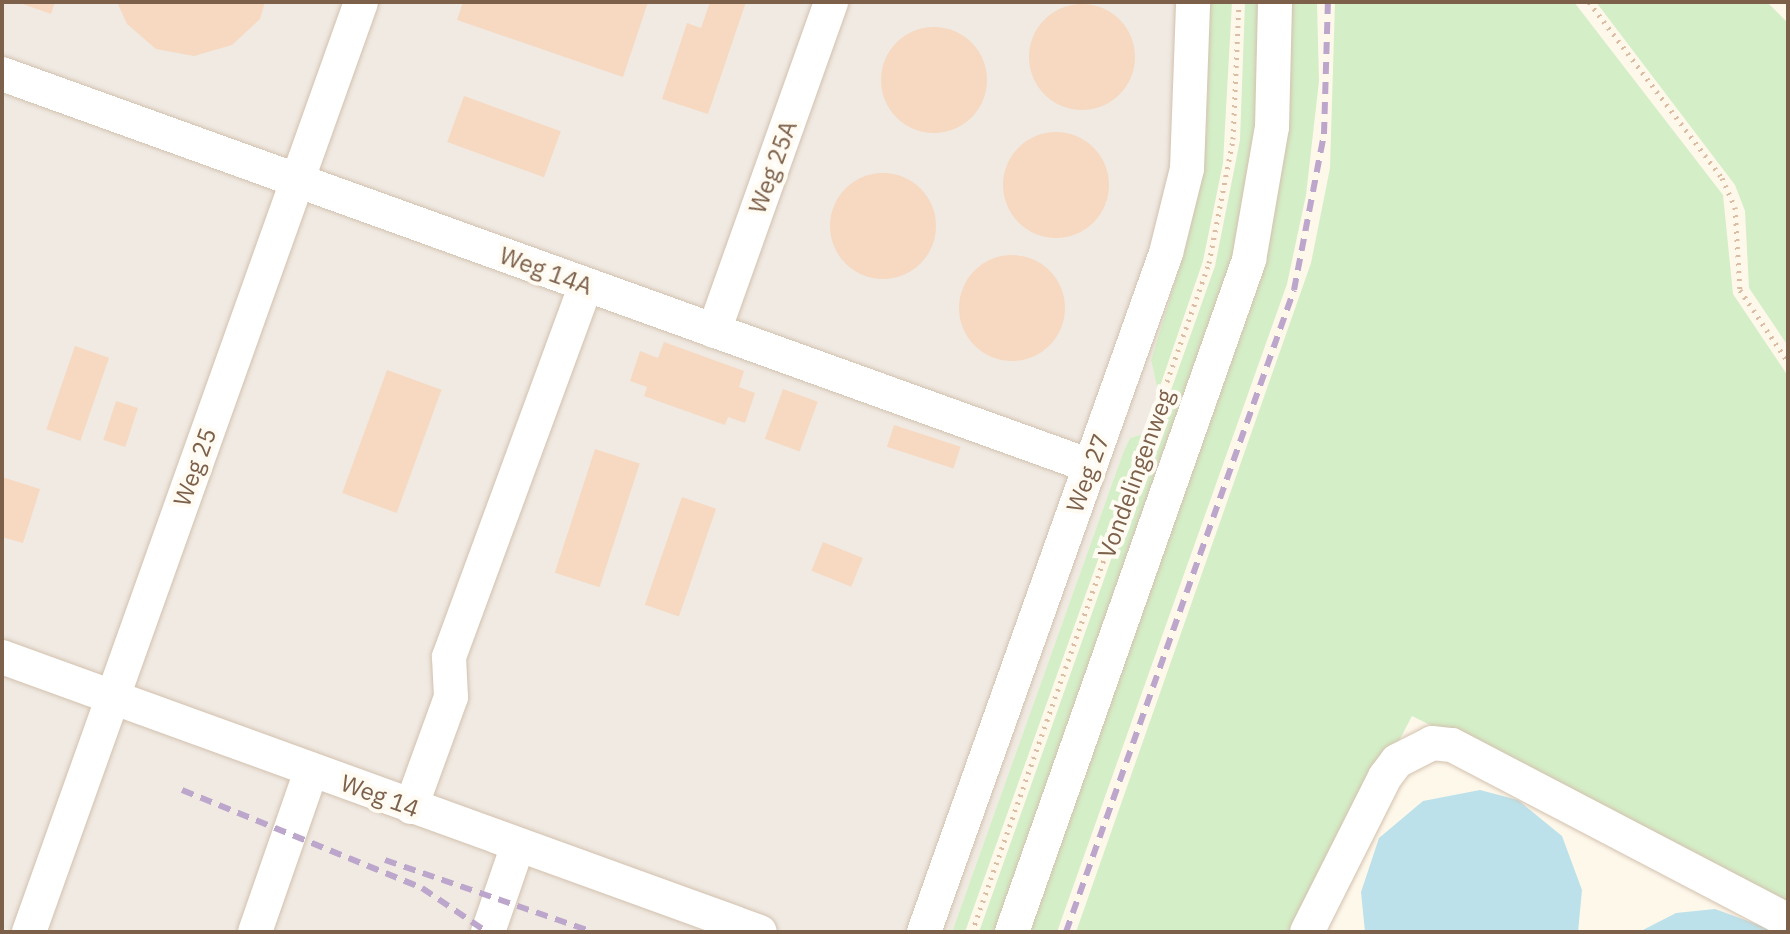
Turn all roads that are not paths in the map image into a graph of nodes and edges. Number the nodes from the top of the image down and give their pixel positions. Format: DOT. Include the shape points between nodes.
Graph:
graph roads {
  1 [pos="361,2"];
  2 [pos="831,2"];
  3 [pos="1193,2"];
  4 [pos="1275,2"];
  5 [pos="2,74"];
  6 [pos="297,181"];
  7 [pos="586,285"];
  8 [pos="714,331"];
  9 [pos="1090,466"];
  10 [pos="2,657"];
  11 [pos="112,700"];
  12 [pos="311,771"];
  13 [pos="411,807"];
  14 [pos="518,845"];
  15 [pos="1788,921"];
  16 [pos="29,932"];
  17 [pos="255,932"];
  18 [pos="488,932"];
  19 [pos="760,932"];
  20 [pos="924,932"];
  21 [pos="1012,932"];
  22 [pos="1307,932"];
  1 -- 6 [label="street, Weg 25"];
  2 -- 8 [label="street, Weg 25A"];
  3 -- 9 [label="street, Weg 27" via="1187,169 1166,253"];
  4 -- 21 [label="street, Vondelingenweg" via="1272,135 1249,260"];
  5 -- 6 [label="street, Weg 14A"];
  6 -- 7 [label="street, Weg 14A"];
  6 -- 11 [label="street, Weg 25"];
  7 -- 8 [label="street, Weg 14A"];
  7 -- 13 [label="street" via="449,657 451,697"];
  8 -- 9 [label="street, Weg 14A"];
  9 -- 20 [label="street, Weg 27"];
  10 -- 11 [label="street, Weg 14"];
  11 -- 12 [label="street, Weg 14"];
  11 -- 16 [label="street, Weg 25"];
  12 -- 13 [label="street, Weg 14"];
  12 -- 17 [label="street"];
  13 -- 14 [label="street, Weg 14"];
  14 -- 18 [label="street"];
  14 -- 19 [label="street, Weg 14"];
  15 -- 22 [label="street" via="1452,745 1432,743 1397,761 1385,777"];
}
